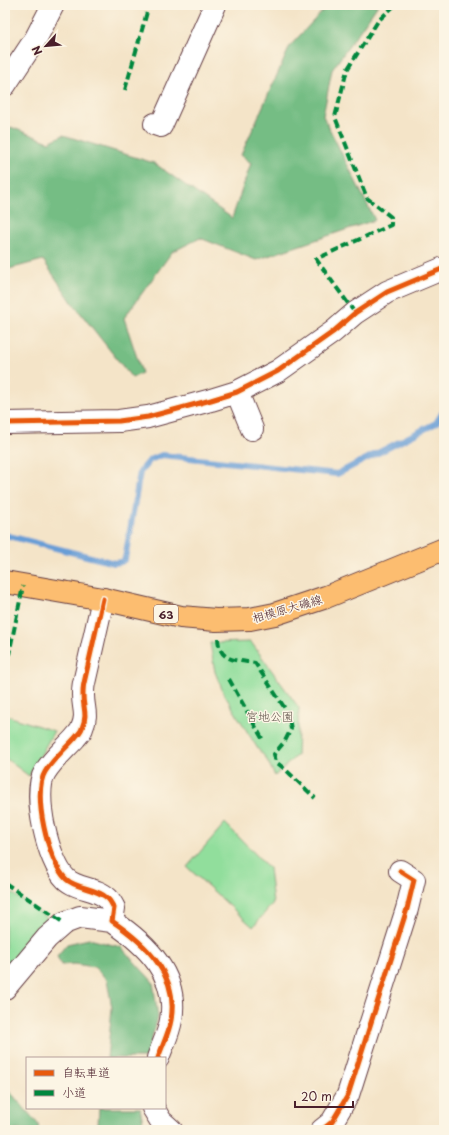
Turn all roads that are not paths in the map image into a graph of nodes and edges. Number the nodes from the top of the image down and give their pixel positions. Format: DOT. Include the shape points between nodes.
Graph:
graph roads {
  1 [pos="54,5"];
  2 [pos="210,7"];
  3 [pos="5,85"];
  4 [pos="154,124"];
  5 [pos="444,268"];
  6 [pos="237,392"];
  7 [pos="5,423"];
  8 [pos="252,429"];
  9 [pos="444,550"];
  10 [pos="5,582"];
  11 [pos="103,599"];
  12 [pos="400,871"];
  13 [pos="112,921"];
  14 [pos="5,988"];
  15 [pos="158,1057"];
  16 [pos="154,1109"];
  17 [pos="171,1130"];
  18 [pos="322,1130"];
  1 -- 3 [label="street"];
  2 -- 4 [label="street" via="161,126"];
  5 -- 6 [label="street" via="387,292 278,371"];
  6 -- 7 [label="street" via="148,417 119,421"];
  6 -- 8 [label="street"];
  9 -- 11 [label="main road, 相模原大磯線 / 63" via="312,602 250,619 181,617"];
  10 -- 11 [label="main road, 相模原大磯線 / 63"];
  11 -- 13 [label="street" via="84,683 86,713 82,729 44,773 40,803 53,860 66,879 107,898 114,908"];
  12 -- 18 [label="street" via="414,880 408,909 348,1095 332,1122"];
  13 -- 14 [label="street" via="80,917 64,923 47,938"];
  13 -- 15 [label="street" via="134,936 152,954 168,981 172,1000 171,1021"];
  16 -- 17 [label="street"];
}
